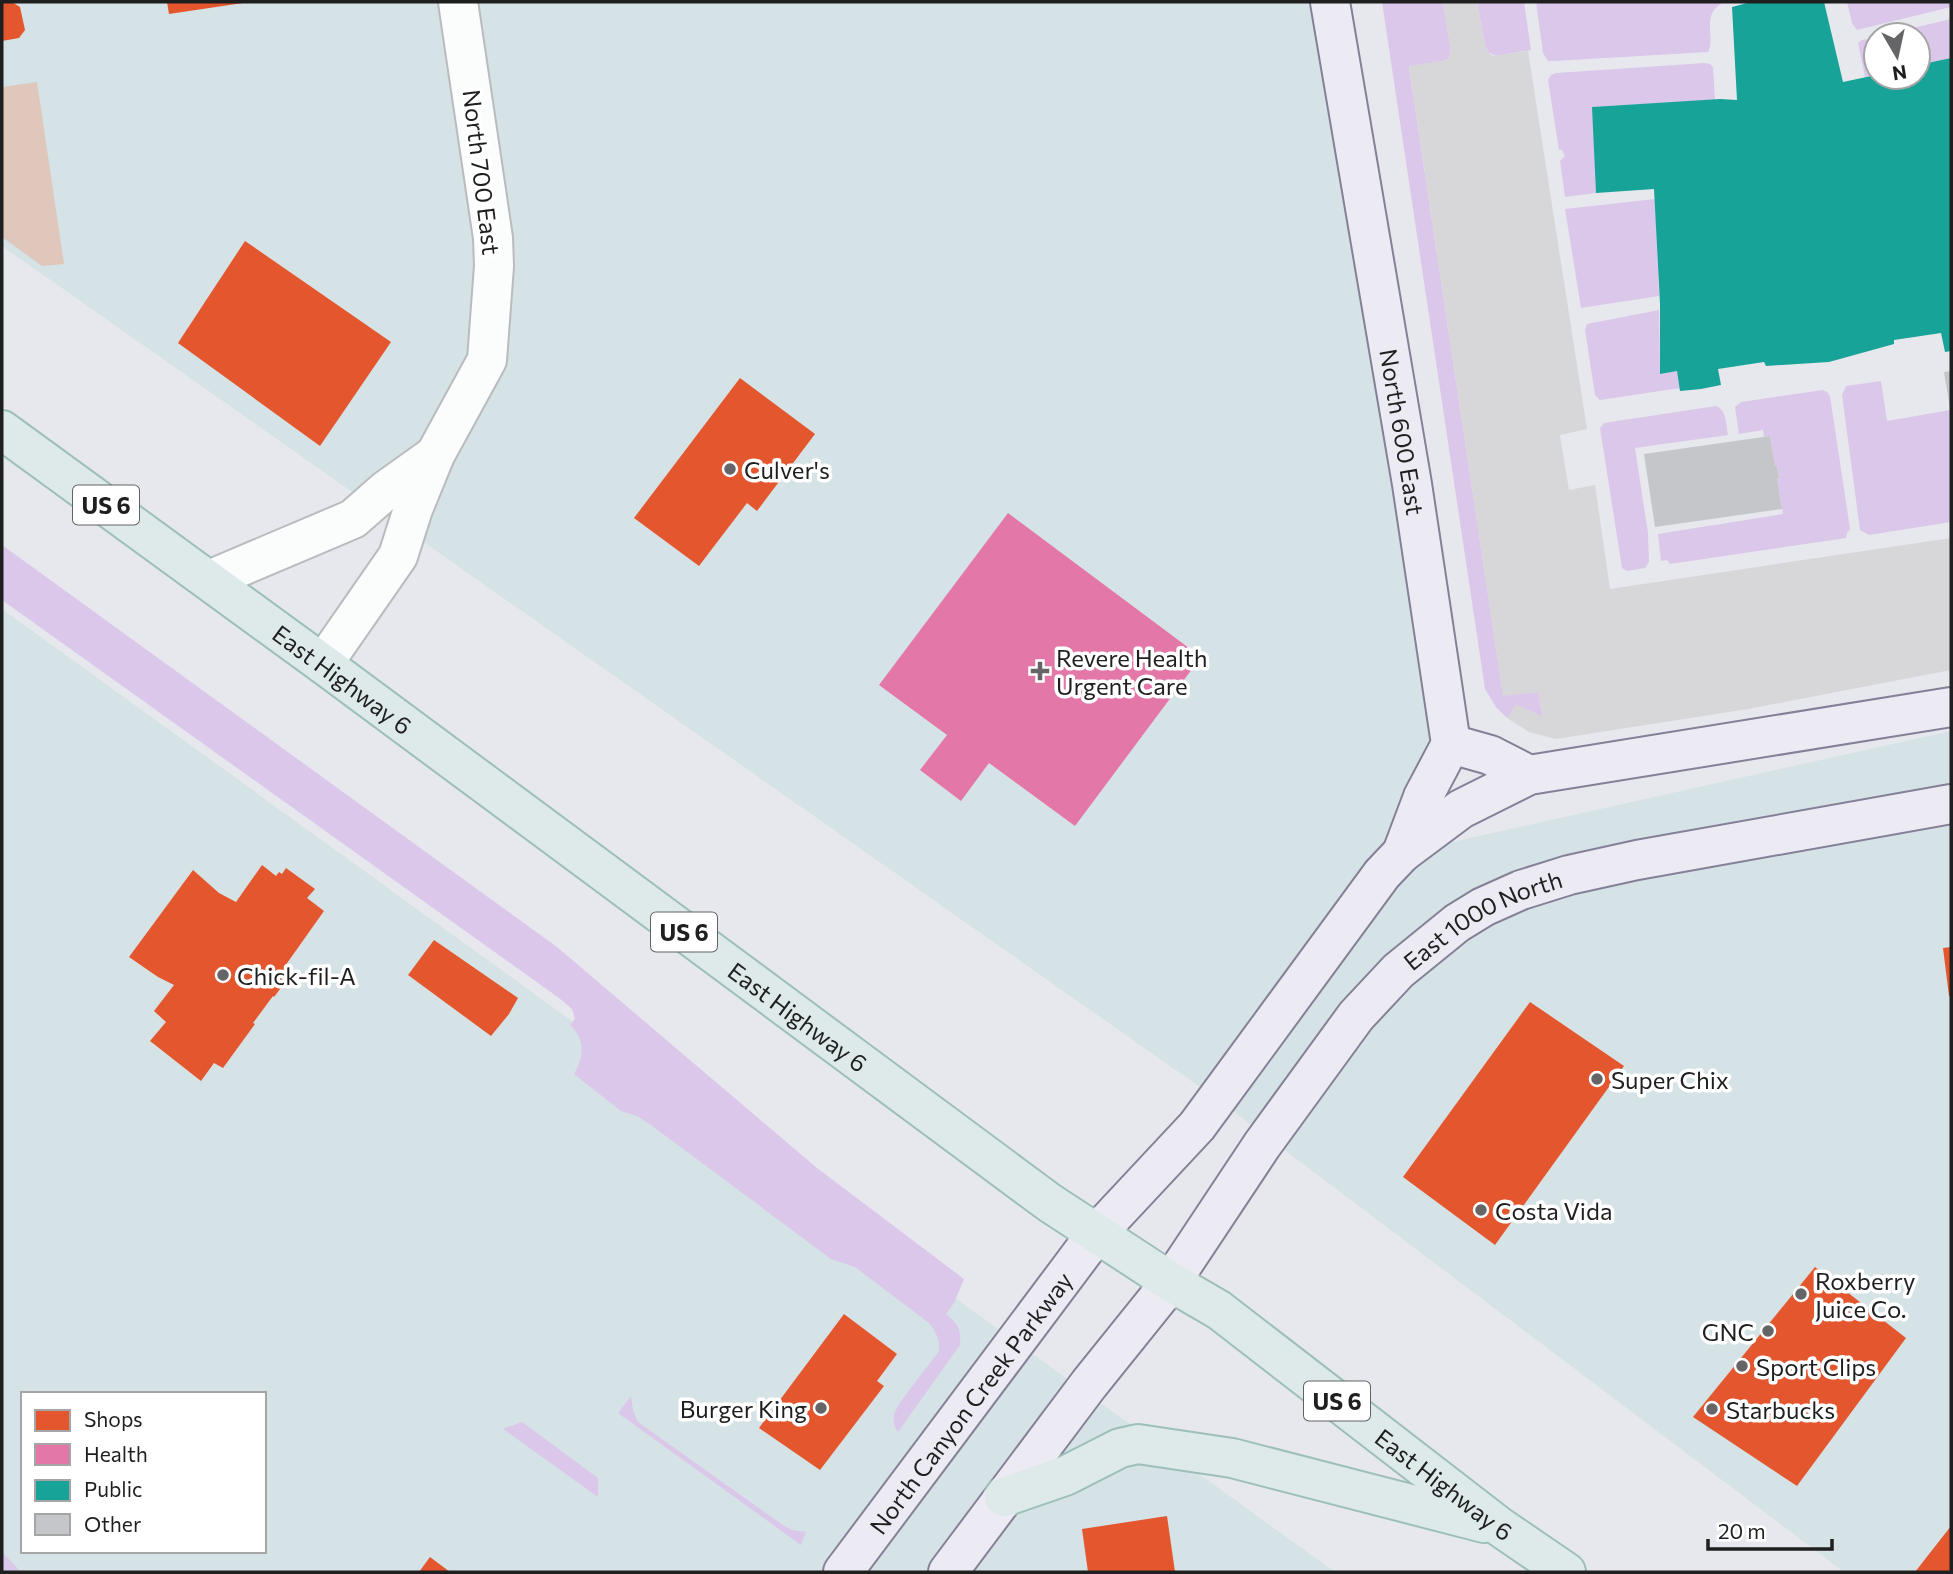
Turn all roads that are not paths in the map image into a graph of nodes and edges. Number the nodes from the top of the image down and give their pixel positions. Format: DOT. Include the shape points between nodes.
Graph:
graph roads {
  1 [pos="458,2"];
  2 [pos="1330,2"];
  3 [pos="2,430"];
  4 [pos="435,456"];
  5 [pos="209,580"];
  6 [pos="323,664"];
  7 [pos="1951,706"];
  8 [pos="1451,744"];
  9 [pos="1529,775"];
  10 [pos="1951,804"];
  11 [pos="1402,853"];
  12 [pos="1097,1233"];
  13 [pos="1171,1282"];
  14 [pos="1004,1497"];
  15 [pos="1500,1527"];
  16 [pos="843,1572"];
  17 [pos="948,1572"];
  18 [pos="1566,1572"];
  1 -- 4 [label="street, North 700 East" via="494,266 487,360"];
  2 -- 8 [label="main road, North 600 East"];
  3 -- 5 [label="highway, East Highway 6 / US 6"];
  4 -- 5 [label="street, North 700 East" via="353,519"];
  4 -- 6 [label="street, North 700 East" via="398,556"];
  5 -- 6 [label="highway, East Highway 6 / US 6"];
  6 -- 12 [label="highway, East Highway 6 / US 6" via="1050,1203"];
  7 -- 9 [label="main road"];
  8 -- 9 [label="main road" via="1490,755"];
  8 -- 11 [label="main road" via="1423,797"];
  9 -- 11 [label="main road" via="1461,809"];
  10 -- 13 [label="main road, East 1000 North" via="1637,860 1569,875 1483,907 1398,971 1356,1016 1262,1145"];
  11 -- 12 [label="main road" via="1197,1126"];
  12 -- 13 [label="highway, East Highway 6 / US 6"];
  12 -- 16 [label="main road, North Canyon Creek Parkway"];
  13 -- 14 [label="main road"];
  13 -- 15 [label="highway, East Highway 6 / US 6" via="1219,1310"];
  14 -- 15 [label="highway" via="1138,1444 1232,1458"];
  14 -- 17 [label="main road"];
  15 -- 18 [label="highway, East Highway 6 / US 6"];
}
